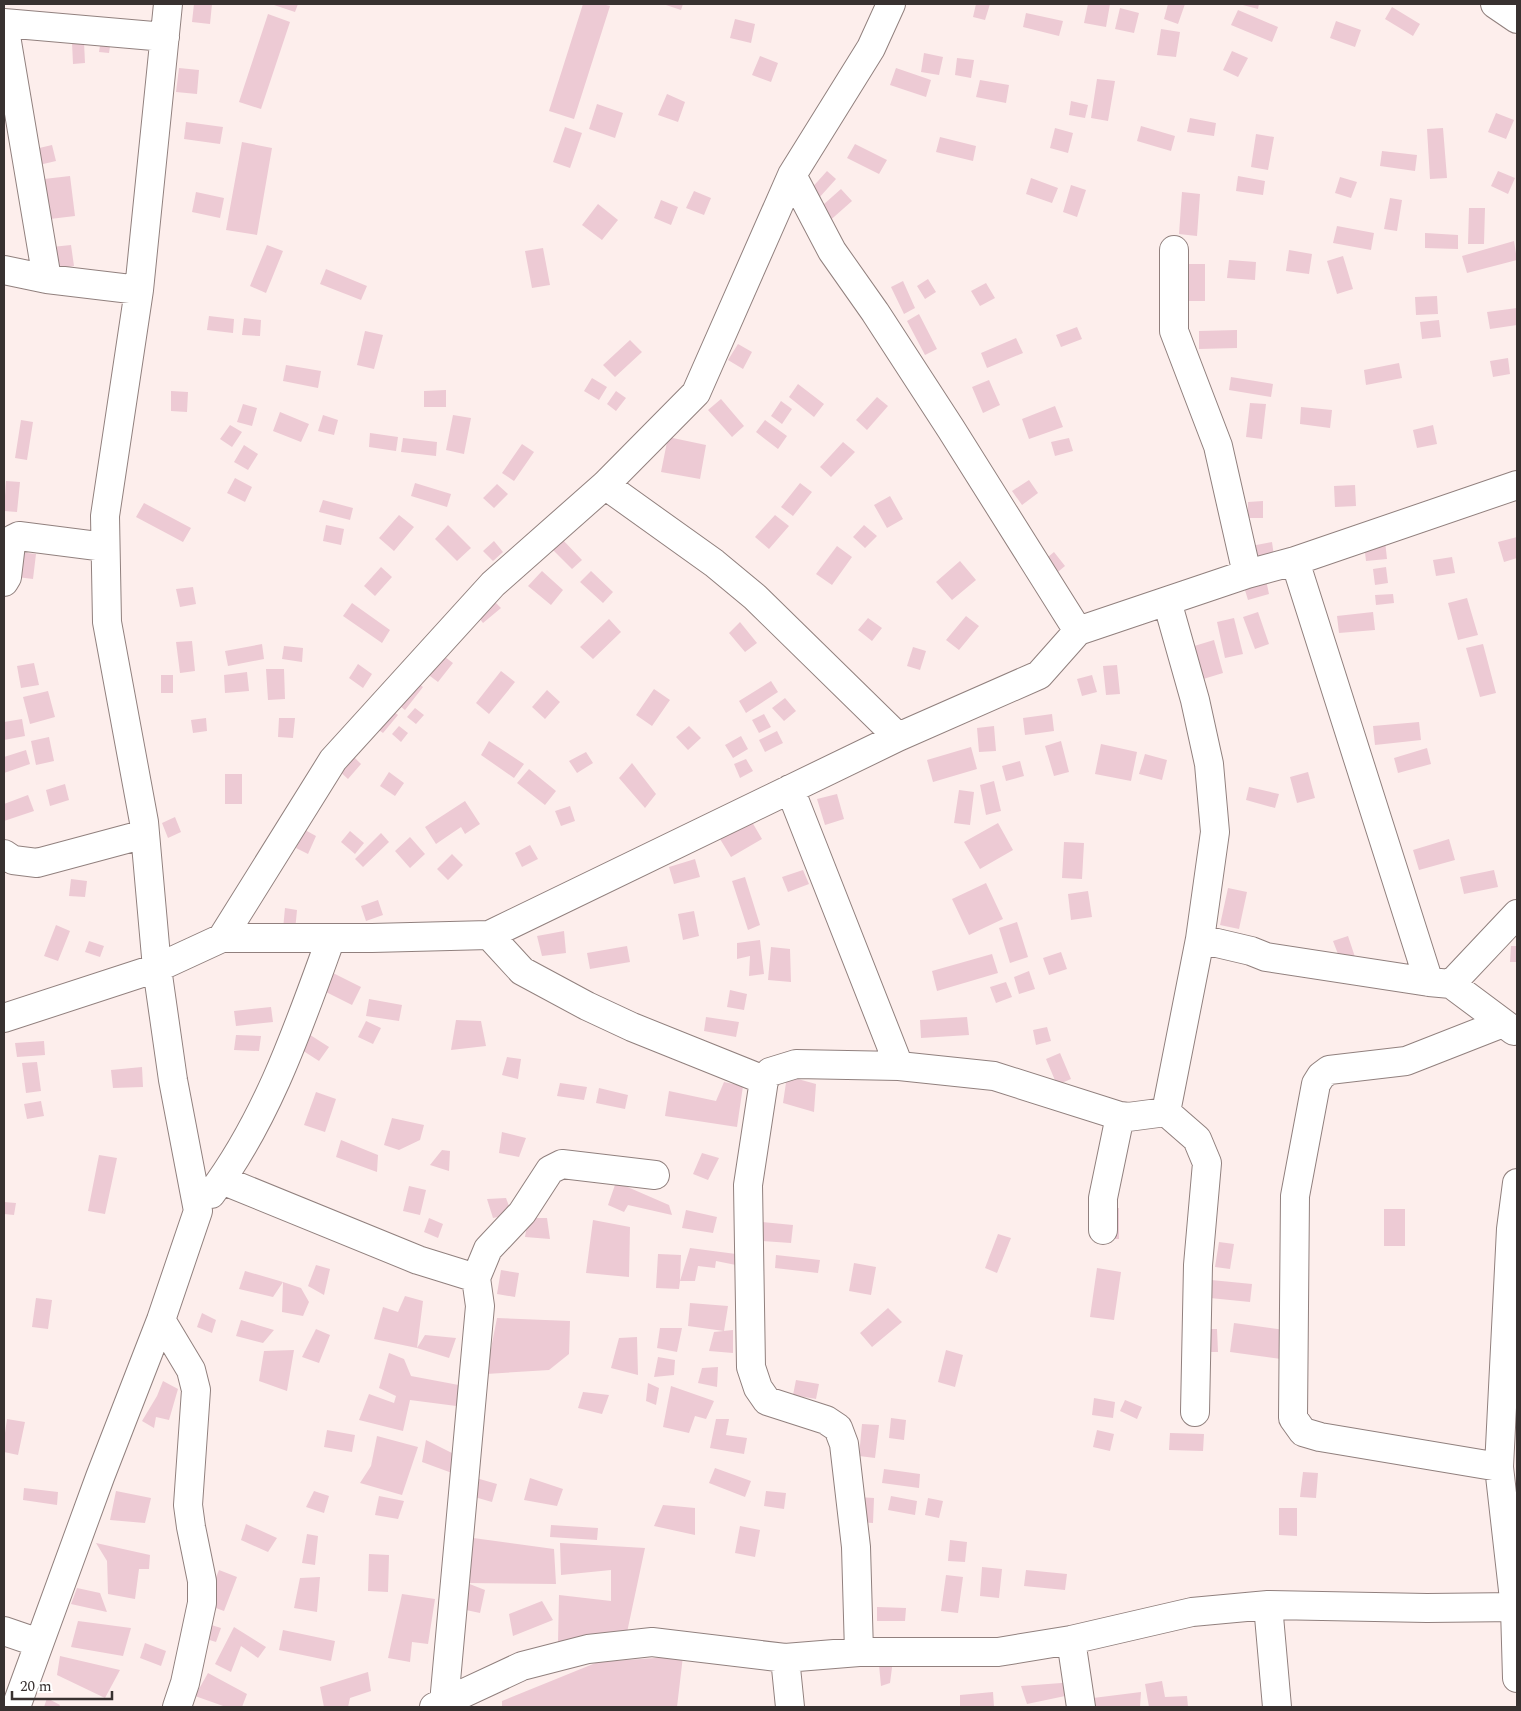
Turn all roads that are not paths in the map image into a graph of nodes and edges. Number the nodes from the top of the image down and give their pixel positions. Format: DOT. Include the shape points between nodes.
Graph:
graph roads {
  1 [pos="168,4"];
  2 [pos="891,4"];
  3 [pos="1495,4"];
  4 [pos="1517,19"];
  5 [pos="4,24"];
  6 [pos="165,37"];
  7 [pos="792,175"];
  8 [pos="1174,250"];
  9 [pos="4,270"];
  10 [pos="47,279"];
  11 [pos="139,290"];
  12 [pos="605,485"];
  13 [pos="1517,485"];
  14 [pos="106,547"];
  15 [pos="1296,561"];
  16 [pos="1247,574"];
  17 [pos="4,582"];
  18 [pos="1167,602"];
  19 [pos="1078,631"];
  20 [pos="898,737"];
  21 [pos="790,789"];
  22 [pos="145,834"];
  23 [pos="4,854"];
  24 [pos="1517,914"];
  25 [pos="490,935"];
  26 [pos="222,938"];
  27 [pos="331,938"];
  28 [pos="1200,939"];
  29 [pos="157,968"];
  30 [pos="1440,983"];
  31 [pos="4,1018"];
  32 [pos="1510,1028"];
  33 [pos="899,1066"];
  34 [pos="764,1080"];
  35 [pos="1166,1112"];
  36 [pos="1120,1116"];
  37 [pos="655,1175"];
  38 [pos="222,1180"];
  39 [pos="1517,1183"];
  40 [pos="198,1211"];
  41 [pos="1103,1230"];
  42 [pos="476,1278"];
  43 [pos="161,1320"];
  44 [pos="1195,1412"];
  45 [pos="1499,1467"];
  46 [pos="1268,1605"];
  47 [pos="1516,1607"];
  48 [pos="4,1631"];
  49 [pos="1071,1640"];
  50 [pos="39,1643"];
  51 [pos="859,1652"];
  52 [pos="785,1658"];
  53 [pos="1517,1678"];
  54 [pos="439,1705"];
  55 [pos="16,1707"];
  56 [pos="177,1707"];
  57 [pos="790,1707"];
  58 [pos="1081,1707"];
  59 [pos="1277,1707"];
  1 -- 6 [label="street"];
  2 -- 7 [label="street" via="871,48"];
  3 -- 4 [label="street"];
  5 -- 6 [label="street"];
  5 -- 10 [label="street"];
  6 -- 11 [label="street"];
  7 -- 12 [label="street" via="696,393"];
  7 -- 19 [label="street" via="832,251 951,429"];
  8 -- 16 [label="street" via="1174,331 1218,446"];
  9 -- 10 [label="street"];
  10 -- 11 [label="street"];
  11 -- 14 [label="street" via="105,516"];
  12 -- 20 [label="street" via="714,563 755,597"];
  12 -- 26 [label="street" via="493,584 333,760"];
  13 -- 15 [label="street"];
  14 -- 17 [label="street" via="19,536 11,544"];
  14 -- 22 [label="street" via="107,622"];
  15 -- 16 [label="street"];
  15 -- 30 [label="street"];
  16 -- 18 [label="street"];
  18 -- 19 [label="street"];
  18 -- 28 [label="street" via="1195,700 1209,764 1215,832"];
  19 -- 20 [label="street" via="1039,675"];
  20 -- 21 [label="street"];
  21 -- 25 [label="street"];
  21 -- 33 [label="street"];
  22 -- 23 [label="street" via="37,863 13,860"];
  22 -- 29 [label="street"];
  24 -- 30 [label="street"];
  25 -- 27 [label="street"];
  25 -- 34 [label="street" via="522,971 586,1006"];
  26 -- 27 [label="street"];
  26 -- 29 [label="street"];
  27 -- 38 [label="street" via="263,1110"];
  28 -- 30 [label="street" via="1266,957"];
  28 -- 35 [label="street"];
  29 -- 31 [label="street"];
  29 -- 40 [label="street" via="173,1080"];
  30 -- 32 [label="street"];
  32 -- 45 [label="street" via="1406,1061 1329,1070 1321,1076 1316,1084 1295,1196 1293,1418 1303,1432"];
  33 -- 34 [label="street" via="796,1064 770,1072"];
  33 -- 36 [label="street" via="994,1076"];
  34 -- 51 [label="street" via="748,1185 751,1367 758,1388 767,1401 826,1420 838,1428 844,1444 856,1547"];
  35 -- 36 [label="street"];
  35 -- 44 [label="street" via="1197,1139 1207,1163 1198,1265"];
  36 -- 41 [label="street" via="1103,1198"];
  37 -- 42 [label="street" via="562,1164 550,1170 522,1212 488,1249"];
  38 -- 40 [label="street"];
  38 -- 42 [label="street" via="418,1260"];
  39 -- 45 [label="street" via="1511,1229"];
  40 -- 43 [label="street"];
  42 -- 54 [label="street" via="480,1306"];
  43 -- 50 [label="street"];
  43 -- 56 [label="street" via="191,1370 196,1390 188,1505 202,1582 202,1603"];
  45 -- 47 [label="street"];
  46 -- 47 [label="street"];
  46 -- 49 [label="street" via="1192,1612"];
  46 -- 59 [label="street"];
  47 -- 53 [label="street"];
  48 -- 50 [label="street"];
  49 -- 51 [label="street" via="998,1652"];
  49 -- 58 [label="street"];
  50 -- 55 [label="street"];
  51 -- 52 [label="street"];
  52 -- 54 [label="street" via="652,1642 588,1649 522,1666"];
  52 -- 57 [label="street"];
}
